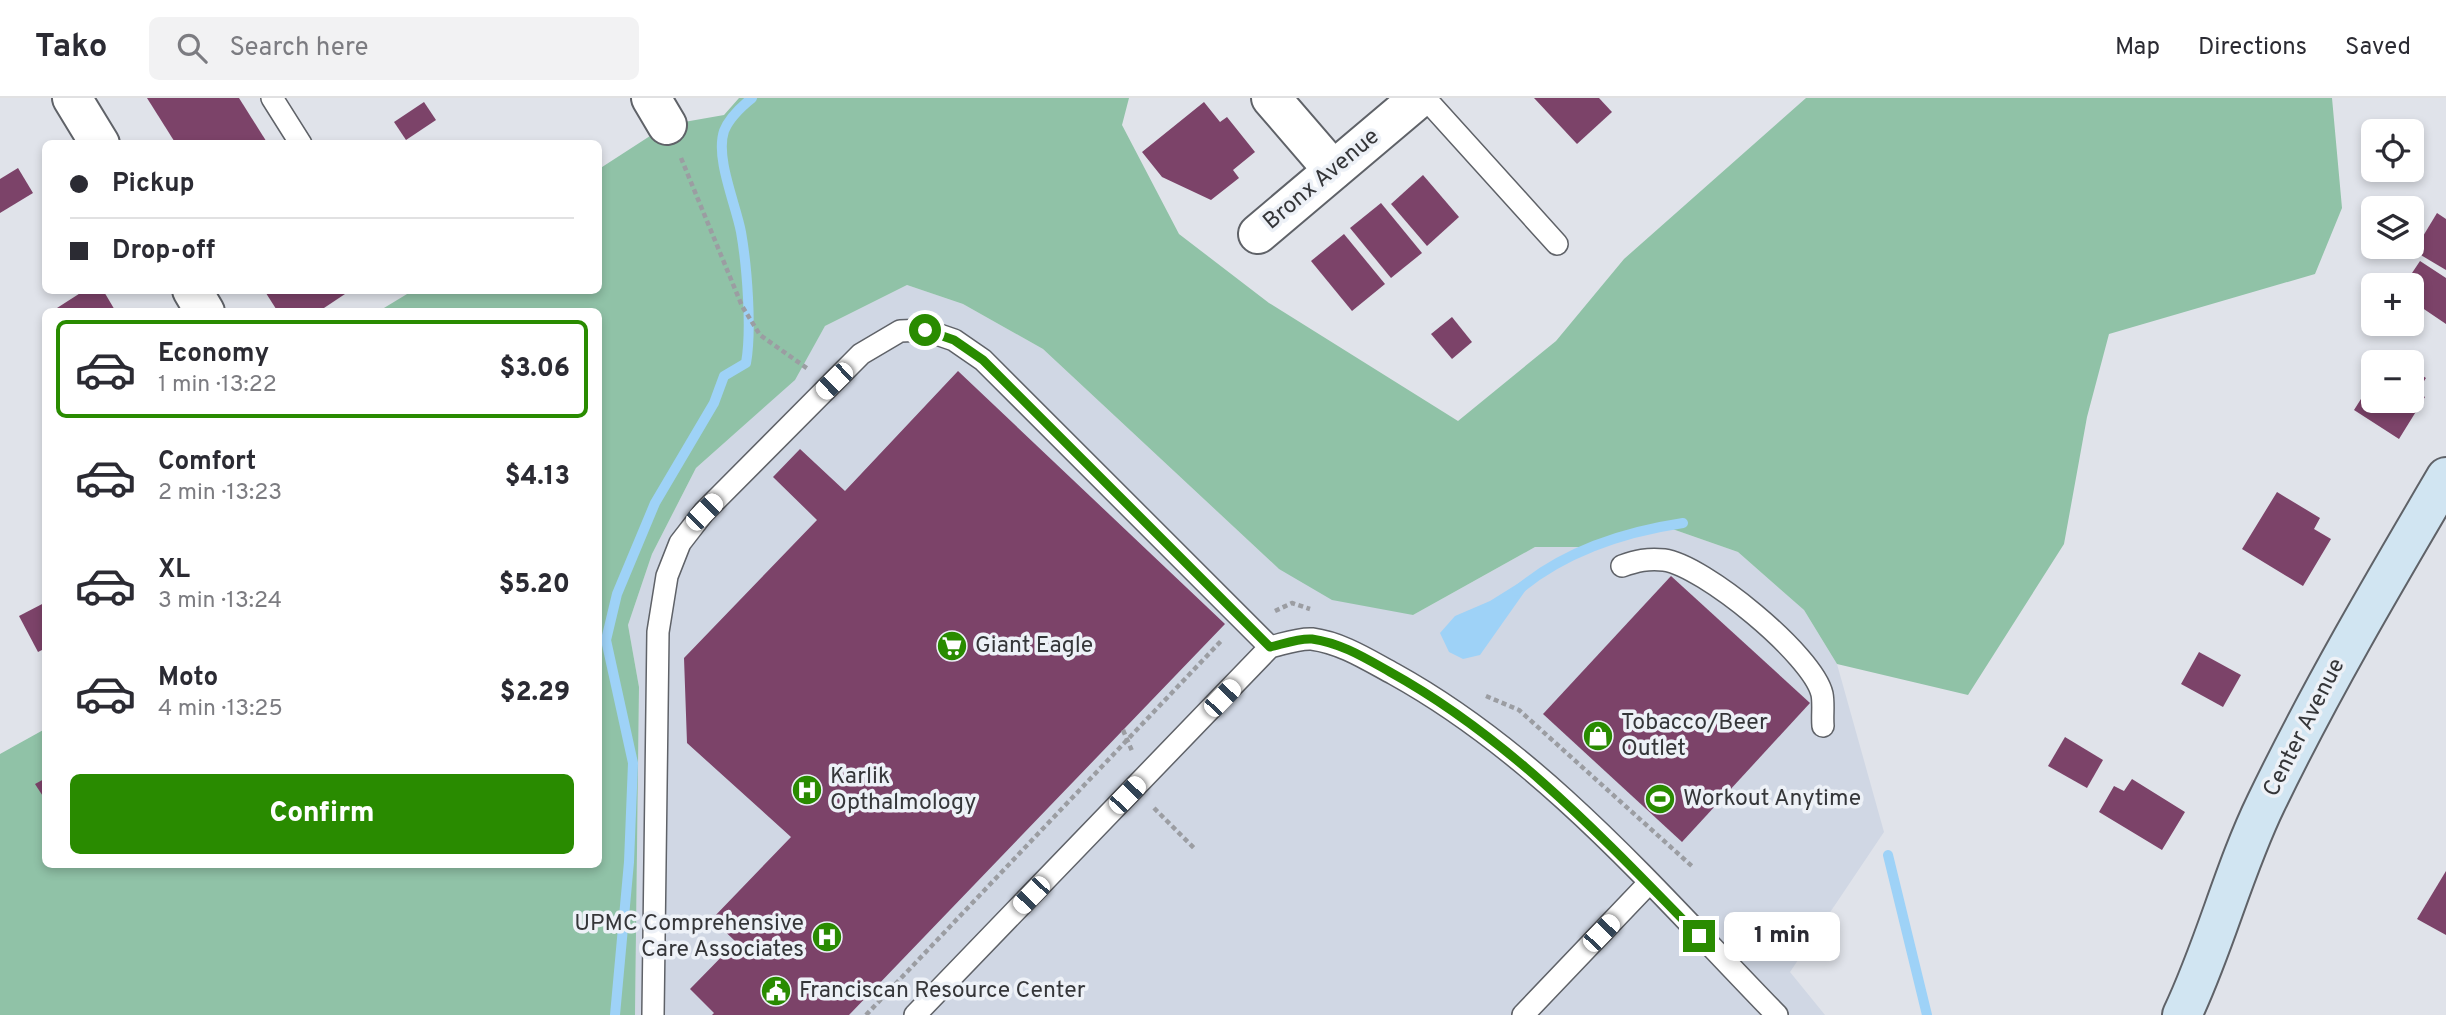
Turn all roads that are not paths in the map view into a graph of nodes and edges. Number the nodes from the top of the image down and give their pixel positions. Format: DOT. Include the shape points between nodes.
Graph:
graph roads {
  1 [pos="72,98"];
  2 [pos="272,98"];
  3 [pos="1271,98"];
  4 [pos="1419,98"];
  5 [pos="1425,98"];
  6 [pos="98,140"];
  7 [pos="298,140"];
  8 [pos="1333,170"];
  9 [pos="1258,234"];
  10 [pos="1557,243"];
  11 [pos="2446,477"];
  12 [pos="1622,566"];
  13 [pos="1270,647"];
  14 [pos="1823,726"];
  15 [pos="1648,884"];
  16 [pos="2189,1008"];
  17 [pos="653,1015"];
  18 [pos="915,1015"];
  19 [pos="1522,1015"];
  20 [pos="1777,1015"];
  1 -- 6 [label="street"];
  2 -- 7 [label="lane"];
  3 -- 8 [label="street"];
  4 -- 8 [label="street, Bronx Avenue"];
  5 -- 10 [label="lane"];
  8 -- 9 [label="street, Bronx Avenue"];
  11 -- 16 [label="street, Center Avenue" via="2352,636 2266,803 2239,862"];
  12 -- 14 [label="lane" via="1641,559 1667,560 1718,586 1772,629 1806,665 1822,693"];
  13 -- 15 [label="lane" via="1310,639 1349,649 1414,685 1525,764"];
  13 -- 17 [label="lane" via="983,360 954,340 925,330 900,331 861,354 704,512 680,543 667,576 658,632"];
  13 -- 18 [label="lane"];
  15 -- 19 [label="lane"];
  15 -- 20 [label="lane"];
}
